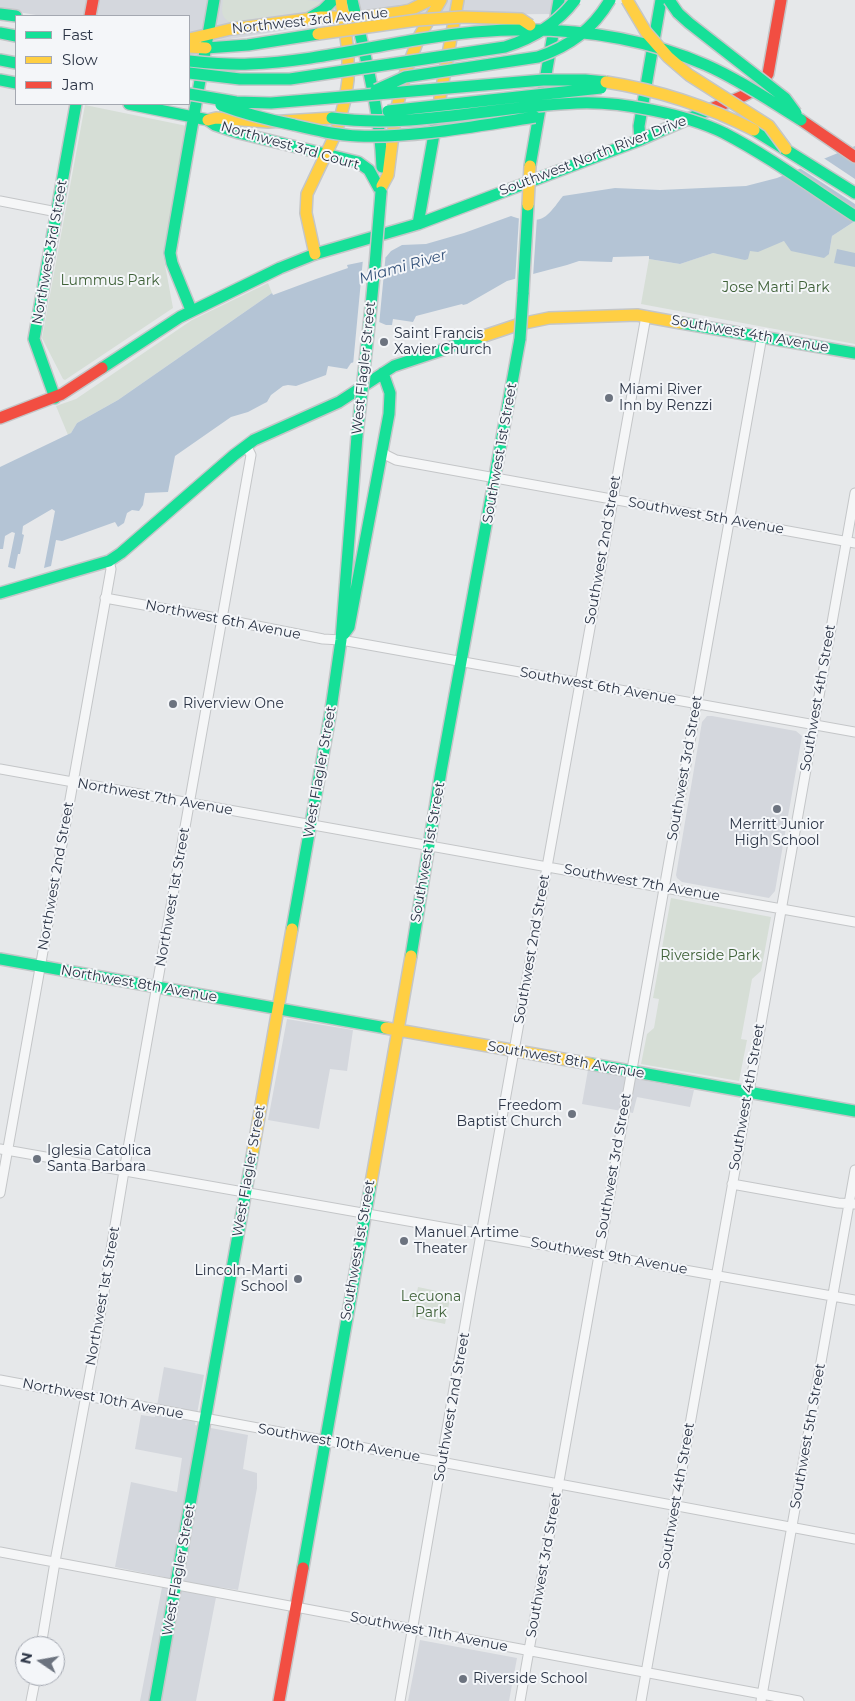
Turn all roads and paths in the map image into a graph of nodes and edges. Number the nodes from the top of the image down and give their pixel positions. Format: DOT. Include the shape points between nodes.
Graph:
graph roads {
  1 [pos="93,0"];
  2 [pos="214,0"];
  3 [pos="333,0"];
  4 [pos="341,0"];
  5 [pos="352,0"];
  6 [pos="430,0"];
  7 [pos="441,0"];
  8 [pos="458,0"];
  9 [pos="559,0"];
  10 [pos="575,0"];
  11 [pos="610,0"];
  12 [pos="627,0"];
  13 [pos="661,0"];
  14 [pos="669,0"];
  15 [pos="781,0"];
  16 [pos="0,14"];
  17 [pos="90,15"];
  18 [pos="15,16"];
  19 [pos="343,17"];
  20 [pos="357,17"];
  21 [pos="306,20"];
  22 [pos="536,29"];
  23 [pos="0,33"];
  24 [pos="208,34"];
  25 [pos="15,36"];
  26 [pos="190,39"];
  27 [pos="190,47"];
  28 [pos="206,48"];
  29 [pos="0,60"];
  30 [pos="190,61"];
  31 [pos="15,63"];
  32 [pos="190,73"];
  33 [pos="0,80"];
  34 [pos="15,83"];
  35 [pos="611,84"];
  36 [pos="190,94"];
  37 [pos="365,95"];
  38 [pos="204,97"];
  39 [pos="76,105"];
  40 [pos="134,105"];
  41 [pos="630,107"];
  42 [pos="194,117"];
  43 [pos="332,118"];
  44 [pos="208,120"];
  45 [pos="801,120"];
  46 [pos="640,140"];
  47 [pos="786,148"];
  48 [pos="309,150"];
  49 [pos="327,154"];
  50 [pos="855,157"];
  51 [pos="316,173"];
  52 [pos="381,189"];
  53 [pos="855,193"];
  54 [pos="0,201"];
  55 [pos="57,212"];
  56 [pos="855,216"];
  57 [pos="418,224"];
  58 [pos="315,254"];
  59 [pos="191,310"];
  60 [pos="646,316"];
  61 [pos="762,336"];
  62 [pos="855,353"];
  63 [pos="383,373"];
  64 [pos="55,398"];
  65 [pos="0,418"];
  66 [pos="246,445"];
  67 [pos="382,450"];
  68 [pos="496,478"];
  69 [pos="855,492"];
  70 [pos="612,499"];
  71 [pos="729,520"];
  72 [pos="851,542"];
  73 [pos="109,561"];
  74 [pos="0,593"];
  75 [pos="105,598"];
  76 [pos="222,618"];
  77 [pos="340,640"];
  78 [pos="462,662"];
  79 [pos="580,683"];
  80 [pos="697,704"];
  81 [pos="813,725"];
  82 [pos="855,732"];
  83 [pos="0,770"];
  84 [pos="73,782"];
  85 [pos="189,803"];
  86 [pos="311,825"];
  87 [pos="428,846"];
  88 [pos="547,866"];
  89 [pos="664,888"];
  90 [pos="781,909"];
  91 [pos="855,922"];
  92 [pos="0,959"];
  93 [pos="40,966"];
  94 [pos="158,987"];
  95 [pos="278,1008"];
  96 [pos="397,1030"];
  97 [pos="514,1051"];
  98 [pos="631,1071"];
  99 [pos="748,1092"];
  100 [pos="855,1111"];
  101 [pos="4,1150"];
  102 [pos="124,1170"];
  103 [pos="855,1170"];
  104 [pos="732,1184"];
  105 [pos="0,1192"];
  106 [pos="245,1192"];
  107 [pos="852,1204"];
  108 [pos="365,1213"];
  109 [pos="482,1233"];
  110 [pos="598,1254"];
  111 [pos="716,1275"];
  112 [pos="833,1296"];
  113 [pos="855,1300"];
  114 [pos="0,1380"];
  115 [pos="86,1396"];
  116 [pos="206,1418"];
  117 [pos="325,1440"];
  118 [pos="442,1462"];
  119 [pos="559,1484"];
  120 [pos="675,1505"];
  121 [pos="792,1527"];
  122 [pos="855,1539"];
  123 [pos="0,1552"];
  124 [pos="55,1562"];
  125 [pos="176,1585"];
  126 [pos="295,1607"];
  127 [pos="413,1629"];
  128 [pos="43,1636"];
  129 [pos="529,1651"];
  130 [pos="646,1673"];
  131 [pos="34,1686"];
  132 [pos="762,1698"];
  133 [pos="31,1701"];
  134 [pos="156,1701"];
  135 [pos="278,1701"];
  136 [pos="400,1701"];
  137 [pos="520,1701"];
  138 [pos="640,1701"];
  139 [pos="799,1701"];
  1 -- 17 [label="main road"];
  2 -- 24 [label="main road"];
  3 -- 21 [label="main road"];
  4 -- 19 [label="main road"];
  5 -- 20 [label="main road, West Flagler Street"];
  6 -- 20 [label="main road, Northwest 3rd Avenue" via="410,10"];
  7 -- 52 [label="main road, West Flagler Street" via="420,35 406,71 396,111 388,175"];
  8 -- 57 [label="main road"];
  9 -- 68 [label="main road, Southwest 1st Street, bridge" via="530,166 520,339"];
  10 -- 32 [label="main road, bridge" via="552,25 505,47 290,79 232,79"];
  11 -- 37 [label="main road, bridge" via="585,34 559,50 538,57 405,78"];
  12 -- 47 [label="main road, bridge" via="646,32 668,57 688,75 769,126"];
  13 -- 46 [label="main road" via="639,126"];
  14 -- 45 [label="main road, bridge" via="695,29 785,98"];
  15 -- 46 [label="main road, Southwest North River Drive" via="764,82 732,101"];
  16 -- 18 [label="main road"];
  19 -- 20 [label="main road, Northwest 3rd Avenue"];
  19 -- 21 [label="main road, Northwest 3rd Avenue"];
  19 -- 49 [label="main road" via="348,80 338,126"];
  20 -- 52 [label="main road, West Flagler Street" via="379,116"];
  21 -- 24 [label="main road, Northwest 3rd Avenue"];
  22 -- 28 [label="main road, bridge" via="521,19 426,19"];
  22 -- 30 [label="main road, bridge" via="464,32 295,61 240,64"];
  22 -- 45 [label="main road, bridge" via="606,35 660,48 722,73"];
  23 -- 25 [label="main road"];
  24 -- 26 [label="main road, Northwest 3rd Avenue"];
  24 -- 28 [label="main road"];
  27 -- 28 [label="main road"];
  28 -- 42 [label="main road"];
  29 -- 31 [label="main road"];
  33 -- 34 [label="main road"];
  35 -- 37 [label="main road, bridge" via="551,80"];
  35 -- 43 [label="main road, bridge" via="597,89"];
  35 -- 47 [label="main road, bridge" via="705,106"];
  36 -- 38 [label="main road, bridge"];
  37 -- 38 [label="main road, bridge" via="271,103"];
  38 -- 41 [label="main road, bridge" via="238,112 356,136 415,134"];
  39 -- 55 [label="main road, Northwest 3rd Street"];
  40 -- 42 [label="main road, Northwest 3rd Court"];
  41 -- 43 [label="main road, bridge" via="577,103 418,119 354,121"];
  41 -- 56 [label="main road, bridge" via="682,118 723,133"];
  42 -- 44 [label="main road, Northwest 3rd Court"];
  42 -- 59 [label="main road" via="170,253"];
  43 -- 44 [label="main road" via="268,122"];
  44 -- 48 [label="main road, Northwest 3rd Court" via="239,133"];
  45 -- 50 [label="main road"];
  46 -- 57 [label="main road, Southwest North River Drive"];
  47 -- 53 [label="main road"];
  48 -- 49 [label="main road, Northwest 3rd Court"];
  48 -- 51 [label="main road" via="316,160"];
  49 -- 51 [label="main road"];
  49 -- 52 [label="main road, Northwest 3rd Court" via="363,165"];
  51 -- 58 [label="main road" via="305,206"];
  52 -- 77 [label="main road, West Flagler Street, bridge"];
  54 -- 55 [label="street"];
  55 -- 64 [label="main road, Northwest 3rd Street" via="34,339"];
  57 -- 58 [label="main road, Southwest North River Drive"];
  58 -- 59 [label="main road, Southwest North River Drive"];
  59 -- 64 [label="main road, Southwest North River Drive"];
  60 -- 61 [label="main road, Southwest 4th Avenue"];
  60 -- 63 [label="main road, Southwest 4th Avenue" via="532,320 404,362"];
  60 -- 70 [label="street, Southwest 2nd Street"];
  61 -- 62 [label="main road, Southwest 4th Avenue"];
  61 -- 71 [label="street, Southwest 3rd Street"];
  63 -- 66 [label="main road, Southwest 4th Avenue" via="339,402"];
  63 -- 67 [label="main road, West Flagler Street" via="390,389 390,403"];
  64 -- 65 [label="main road, Southwest North River Drive"];
  66 -- 73 [label="main road, Southwest 4th Avenue"];
  66 -- 76 [label="street, Northwest 1st Street" via="251,455"];
  67 -- 68 [label="street, Southwest 5th Avenue" via="396,460"];
  67 -- 77 [label="main road, West Flagler Street" via="350,627"];
  68 -- 70 [label="street, Southwest 5th Avenue"];
  68 -- 78 [label="main road, Southwest 1st Street"];
  69 -- 72 [label="street, Southwest 4th Street"];
  70 -- 71 [label="street, Southwest 5th Avenue"];
  70 -- 79 [label="street, Southwest 2nd Street"];
  71 -- 72 [label="street, Southwest 5th Avenue"];
  71 -- 80 [label="street, Southwest 3rd Street"];
  72 -- 81 [label="street, Southwest 4th Street"];
  73 -- 74 [label="main road"];
  73 -- 75 [label="street, Northwest 2nd Street" via="111,569"];
  75 -- 76 [label="street, Northwest 6th Avenue"];
  75 -- 84 [label="street, Northwest 2nd Street"];
  76 -- 77 [label="street, Northwest 6th Avenue"];
  76 -- 85 [label="street, Northwest 1st Street"];
  77 -- 78 [label="street, Southwest 6th Avenue"];
  77 -- 86 [label="main road, West Flagler Street"];
  78 -- 79 [label="street, Southwest 6th Avenue"];
  78 -- 87 [label="main road, Southwest 1st Street"];
  79 -- 80 [label="street, Southwest 6th Avenue"];
  79 -- 88 [label="street, Southwest 2nd Street"];
  80 -- 81 [label="street, Southwest 6th Avenue"];
  80 -- 89 [label="street, Southwest 3rd Street"];
  81 -- 82 [label="street, Southwest 6th Avenue"];
  81 -- 90 [label="street, Southwest 4th Street"];
  83 -- 84 [label="street, Northwest 7th Avenue"];
  84 -- 85 [label="street, Northwest 7th Avenue"];
  84 -- 93 [label="street, Northwest 2nd Street"];
  85 -- 86 [label="street, Northwest 7th Avenue"];
  85 -- 94 [label="street, Northwest 1st Street"];
  86 -- 87 [label="street, Southwest 7th Avenue"];
  86 -- 95 [label="main road, West Flagler Street"];
  87 -- 88 [label="street, Southwest 7th Avenue"];
  87 -- 96 [label="main road, Southwest 1st Street"];
  88 -- 89 [label="street, Southwest 7th Avenue"];
  88 -- 97 [label="street, Southwest 2nd Street"];
  89 -- 90 [label="street, Southwest 7th Avenue"];
  89 -- 98 [label="street, Southwest 3rd Street"];
  90 -- 91 [label="street, Southwest 7th Avenue"];
  90 -- 99 [label="street, Southwest 4th Street"];
  92 -- 93 [label="main road, Northwest 8th Avenue"];
  93 -- 94 [label="main road, Northwest 8th Avenue"];
  93 -- 101 [label="street, Northwest 2nd Street"];
  94 -- 95 [label="main road, Northwest 8th Avenue"];
  94 -- 102 [label="street, Northwest 1st Street"];
  95 -- 96 [label="main road, Southwest 8th Avenue"];
  95 -- 106 [label="main road, West Flagler Street"];
  96 -- 97 [label="main road, Southwest 8th Avenue"];
  96 -- 108 [label="main road, Southwest 1st Street"];
  97 -- 98 [label="main road, Southwest 8th Avenue"];
  97 -- 109 [label="street, Southwest 2nd Street"];
  98 -- 99 [label="main road, Southwest 8th Avenue"];
  98 -- 110 [label="street, Southwest 3rd Street"];
  99 -- 100 [label="main road, Southwest 8th Avenue"];
  99 -- 104 [label="street, Southwest 4th Street"];
  101 -- 102 [label="street, Southwest 9th Avenue"];
  101 -- 105 [label="street, Northwest 2nd Street"];
  102 -- 106 [label="street, Southwest 9th Avenue"];
  102 -- 115 [label="street, Northwest 1st Street"];
  103 -- 107 [label="street, Southwest 5th Street"];
  104 -- 107 [label="street"];
  104 -- 111 [label="street, Southwest 4th Street"];
  106 -- 108 [label="street, Southwest 9th Avenue"];
  106 -- 116 [label="main road, West Flagler Street"];
  107 -- 112 [label="street, Southwest 5th Street"];
  108 -- 109 [label="street, Southwest 9th Avenue"];
  108 -- 117 [label="main road, Southwest 1st Street"];
  109 -- 110 [label="street, Southwest 9th Avenue"];
  109 -- 118 [label="street, Southwest 2nd Street"];
  110 -- 111 [label="street, Southwest 9th Avenue"];
  110 -- 119 [label="street, Southwest 3rd Street"];
  111 -- 112 [label="street, Southwest 9th Avenue"];
  111 -- 120 [label="street, Southwest 4th Street"];
  112 -- 113 [label="street, Southwest 9th Avenue"];
  112 -- 121 [label="street, Southwest 5th Street"];
  114 -- 115 [label="street, Northwest 10th Avenue"];
  115 -- 116 [label="street, Northwest 10th Avenue"];
  115 -- 124 [label="street, Northwest 1st Street"];
  116 -- 117 [label="street, Southwest 10th Avenue"];
  116 -- 125 [label="main road, West Flagler Street"];
  117 -- 118 [label="street, Southwest 10th Avenue"];
  117 -- 126 [label="main road, Southwest 1st Street"];
  118 -- 119 [label="street, Southwest 10th Avenue"];
  118 -- 127 [label="street, Southwest 2nd Street"];
  119 -- 120 [label="street, Southwest 10th Avenue"];
  119 -- 129 [label="street, Southwest 3rd Street"];
  120 -- 121 [label="street, Southwest 10th Avenue"];
  120 -- 130 [label="street, Southwest 4th Street"];
  121 -- 122 [label="street, Southwest 10th Avenue"];
  121 -- 132 [label="street, Southwest 5th Street"];
  123 -- 124 [label="street, Southwest 11th Avenue"];
  124 -- 125 [label="street, Southwest 11th Avenue"];
  124 -- 128 [label="street, Northwest 1st Street"];
  125 -- 126 [label="street, Southwest 11th Avenue"];
  125 -- 134 [label="main road, West Flagler Street"];
  126 -- 127 [label="street, Southwest 11th Avenue"];
  126 -- 135 [label="main road, Southwest 1st Street"];
  127 -- 129 [label="street, Southwest 11th Avenue"];
  127 -- 136 [label="street, Southwest 2nd Street"];
  129 -- 130 [label="street, Southwest 11th Avenue"];
  129 -- 137 [label="street, Southwest 3rd Street"];
  130 -- 132 [label="street, Southwest 11th Avenue"];
  130 -- 138 [label="street, Southwest 4th Street"];
  131 -- 133 [label="street"];
  132 -- 139 [label="street, Southwest 11th Avenue"];
}
